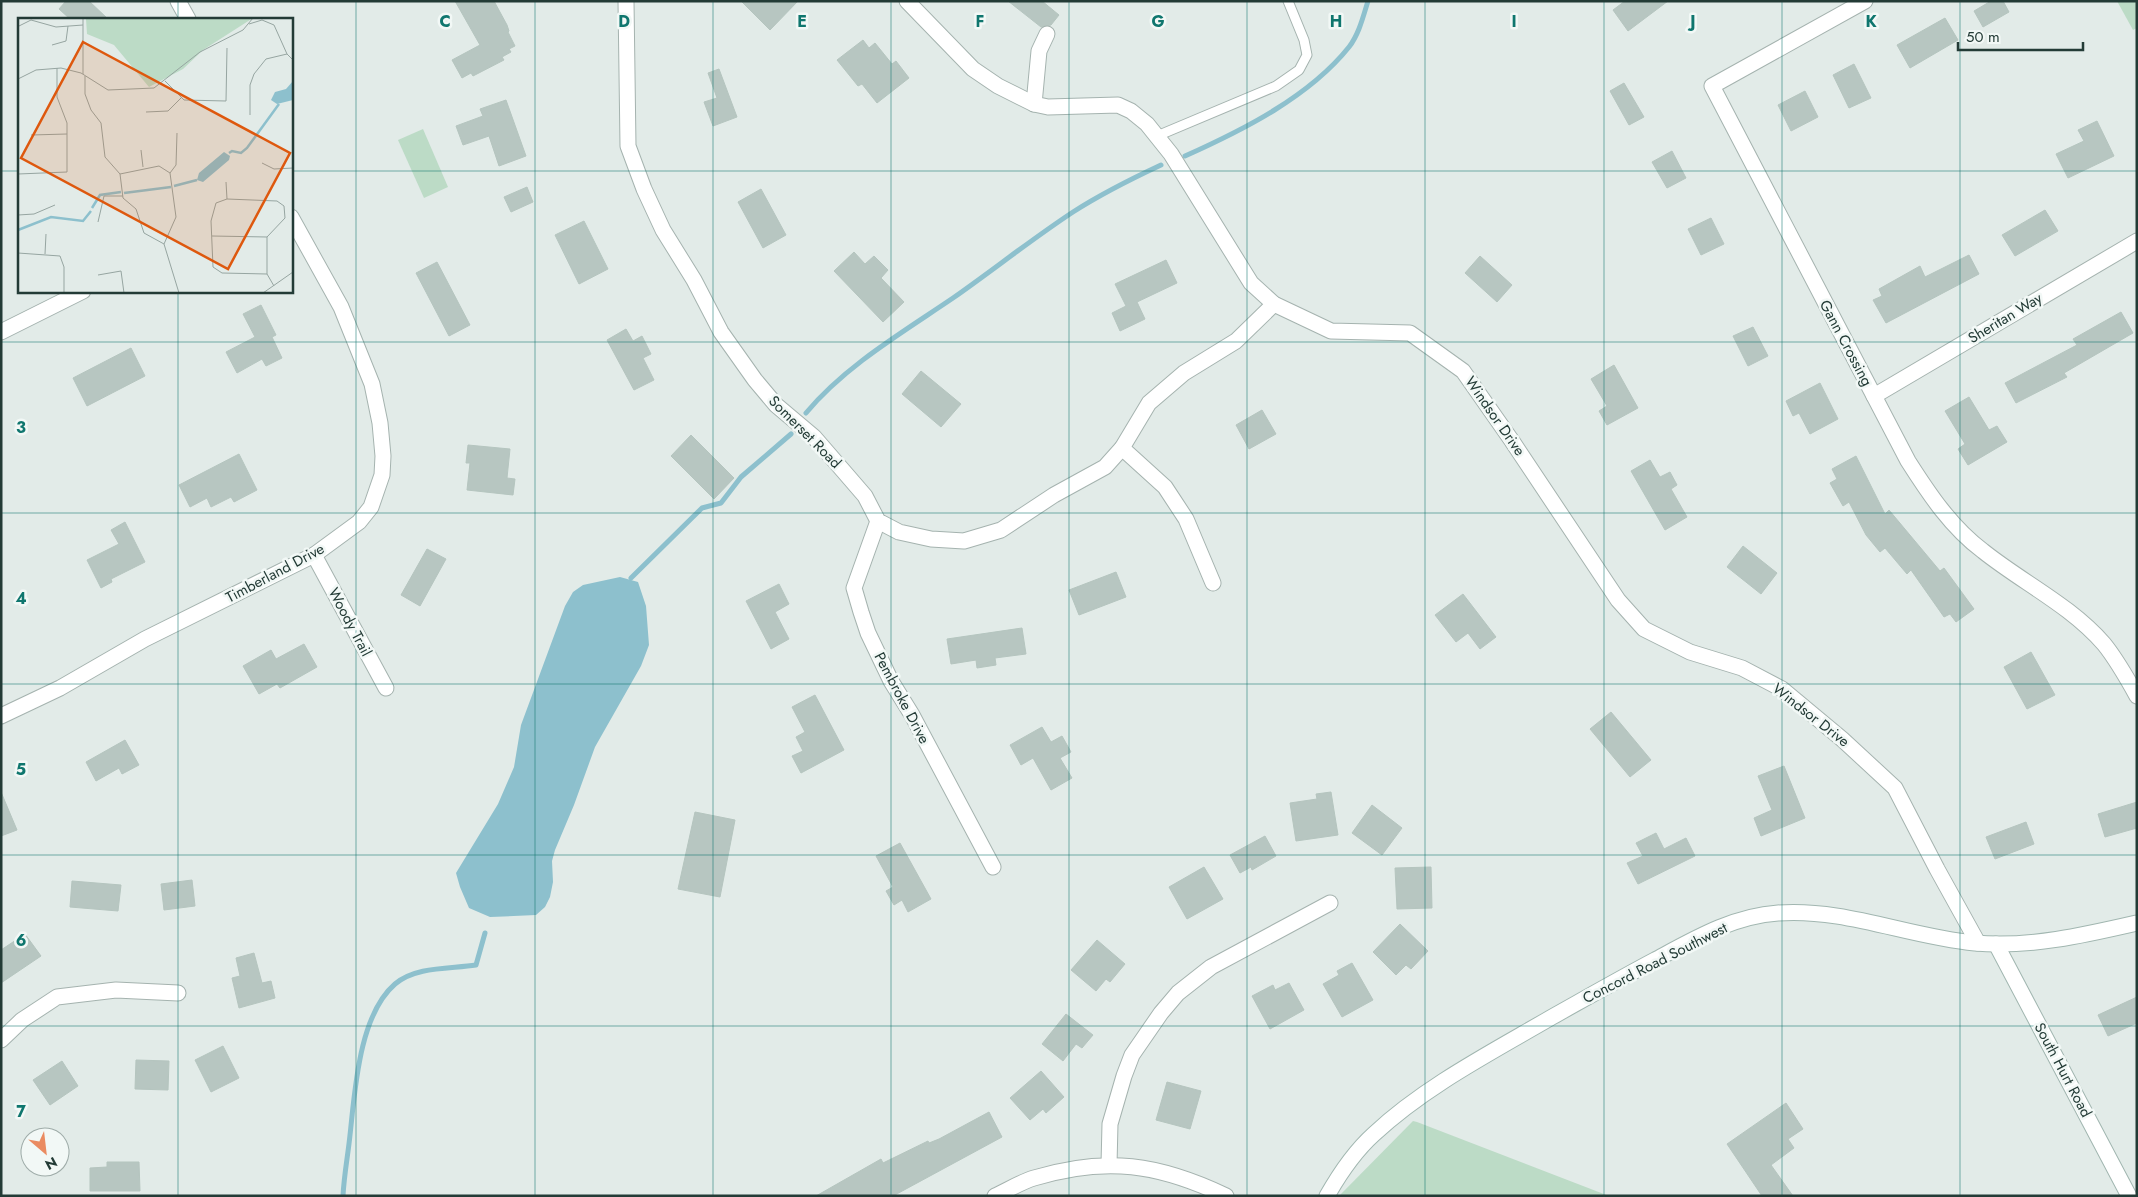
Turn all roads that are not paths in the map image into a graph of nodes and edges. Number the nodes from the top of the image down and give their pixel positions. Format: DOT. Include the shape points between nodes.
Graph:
graph roads {
  1 [pos="178,1"];
  2 [pos="626,1"];
  3 [pos="907,1"];
  4 [pos="1288,1"];
  5 [pos="1865,1"];
  6 [pos="187,18"];
  7 [pos="1047,34"];
  8 [pos="1034,104"];
  9 [pos="1156,136"];
  10 [pos="292,219"];
  11 [pos="2137,241"];
  12 [pos="81,292"];
  13 [pos="1274,304"];
  14 [pos="1,332"];
  15 [pos="1874,396"];
  16 [pos="1122,448"];
  17 [pos="878,521"];
  18 [pos="314,555"];
  19 [pos="1213,584"];
  20 [pos="386,688"];
  21 [pos="2137,696"];
  22 [pos="1,716"];
  23 [pos="993,867"];
  24 [pos="1330,904"];
  25 [pos="2137,923"];
  26 [pos="1978,943"];
  27 [pos="1996,944"];
  28 [pos="178,994"];
  29 [pos="1,1040"];
  30 [pos="1109,1165"];
  31 [pos="995,1196"];
  32 [pos="1226,1196"];
  33 [pos="1327,1196"];
  34 [pos="2130,1196"];
  1 -- 6 [label="street"];
  2 -- 17 [label="street, Somerset Road" via="628,146 662,230 694,280 721,332 755,380 776,405 814,437 865,496"];
  3 -- 8 [label="street, Windsor Drive" via="973,69"];
  4 -- 9 [label="lane" via="1307,55 1299,70 1276,86"];
  5 -- 15 [label="street, Gann Crossing" via="1712,86"];
  7 -- 8 [label="street" via="1039,51"];
  8 -- 9 [label="street, Windsor Drive" via="1118,105 1147,124"];
  9 -- 13 [label="street, Windsor Drive" via="1171,154 1250,283"];
  10 -- 18 [label="street, Timberland Drive" via="341,306 362,357 376,404 383,456 382,475 371,508 359,522"];
  11 -- 15 [label="street, Sheritan Way"];
  12 -- 14 [label="street"];
  13 -- 16 [label="street" via="1236,341 1184,373 1149,403"];
  13 -- 26 [label="street, Windsor Drive" via="1331,331 1410,333 1463,371 1618,600 1644,630 1690,652 1742,668 1782,689 1895,788"];
  15 -- 21 [label="street, Gann Crossing" via="1908,461 1949,518 1983,551 2085,626 2105,646"];
  16 -- 17 [label="street" via="1105,467 991,533 964,541 931,539 899,532"];
  16 -- 19 [label="street" via="1165,487 1186,519"];
  17 -- 23 [label="street, Pembroke Drive" via="854,588 861,612 891,681"];
  18 -- 20 [label="street, Woody Trail"];
  18 -- 22 [label="street, Timberland Drive" via="145,639 60,688"];
  24 -- 30 [label="street" via="1211,967 1178,993 1161,1013 1132,1055 1124,1076 1110,1124"];
  25 -- 27 [label="street, Concord Road Southwest" via="2036,942"];
  26 -- 27 [label="street, Concord Road Southwest"];
  26 -- 33 [label="street, Concord Road Southwest" via="1861,920 1804,913 1776,913 1731,923 1639,968 1453,1076 1373,1135 1348,1163"];
  27 -- 34 [label="street, South Hurt Road"];
  28 -- 29 [label="street" via="116,990 57,997 22,1020"];
  30 -- 31 [label="street" via="1079,1167 1032,1178"];
  30 -- 32 [label="street" via="1156,1169"];
}
